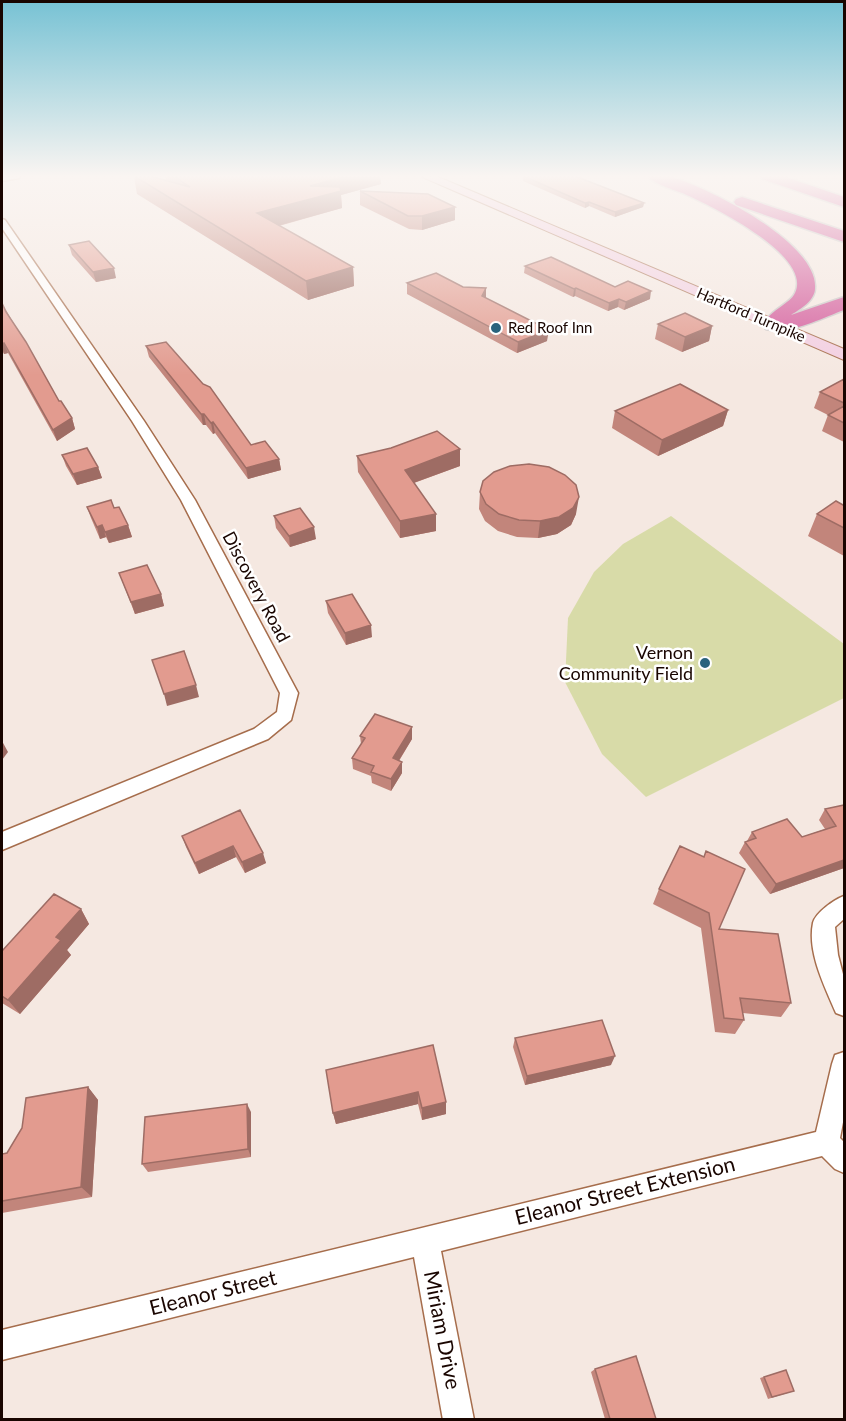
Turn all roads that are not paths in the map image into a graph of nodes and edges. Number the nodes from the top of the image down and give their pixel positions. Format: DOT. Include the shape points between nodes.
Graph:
graph roads {
  1 [pos="16,242"];
  2 [pos="580,242"];
  3 [pos="778,242"];
  4 [pos="844,303"];
  5 [pos="773,325"];
  6 [pos="844,355"];
  7 [pos="2,840"];
  8 [pos="844,906"];
  9 [pos="844,1005"];
  10 [pos="844,1064"];
  11 [pos="825,1142"];
  12 [pos="844,1160"];
  13 [pos="425,1241"];
  14 [pos="2,1346"];
  15 [pos="459,1419"];
  1 -- 7 [label="street, Discovery Road" via="188,500 289,693 285,715 261,734"];
  2 -- 5 [label="main road, Hartford Turnpike"];
  3 -- 5 [label="highway" via="796,259 805,277 805,294 778,314"];
  4 -- 5 [label="highway"];
  5 -- 6 [label="main road, Hartford Turnpike"];
  8 -- 9 [label="street" via="824,923 823,949"];
  10 -- 11 [label="street"];
  11 -- 12 [label="street"];
  11 -- 13 [label="street, Eleanor Street Extension"];
  13 -- 14 [label="street, Eleanor Street"];
  13 -- 15 [label="street, Miriam Drive"];
}
